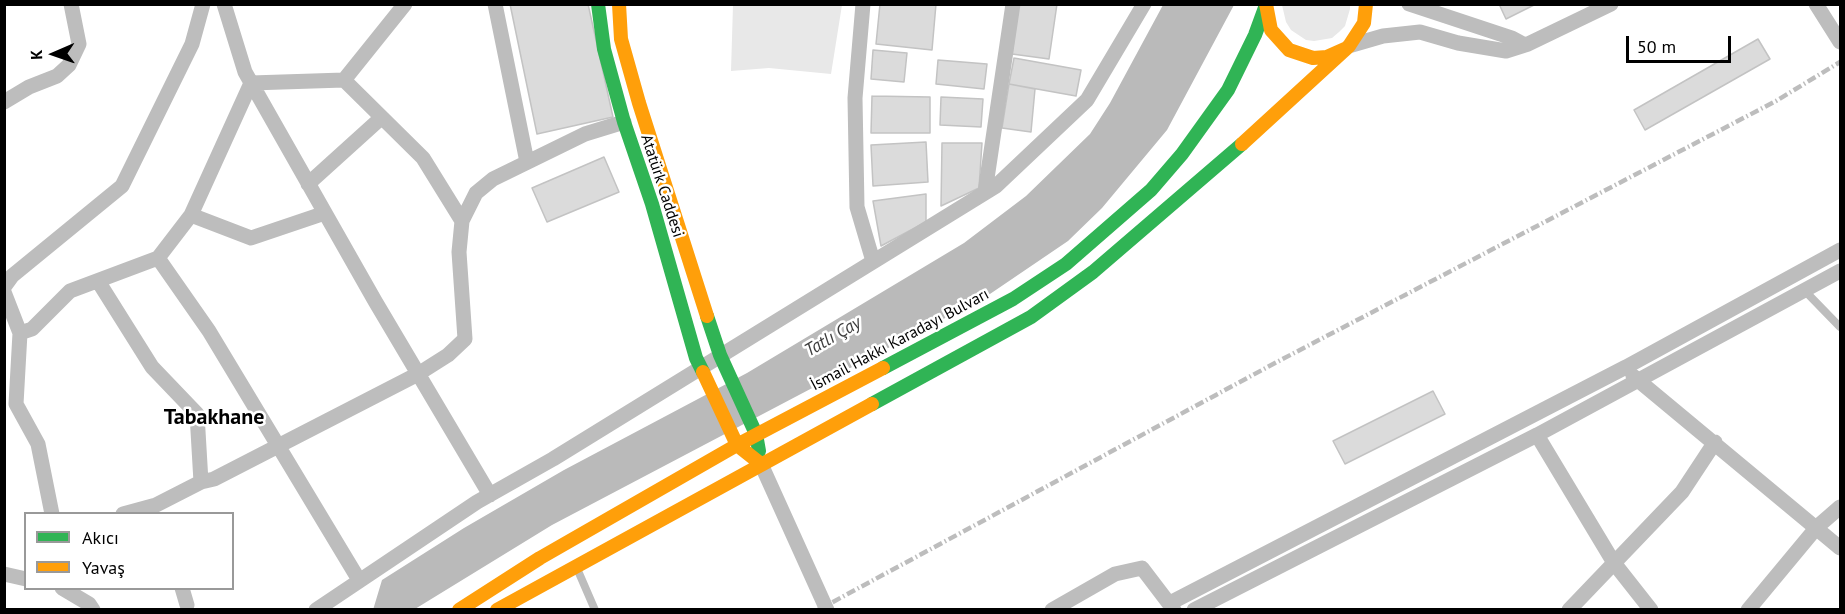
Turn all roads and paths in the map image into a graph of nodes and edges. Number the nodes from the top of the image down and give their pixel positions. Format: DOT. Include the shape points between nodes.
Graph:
graph roads {
  1 [pos="71,4"];
  2 [pos="203,4"];
  3 [pos="224,4"];
  4 [pos="405,4"];
  5 [pos="495,4"];
  6 [pos="597,4"];
  7 [pos="618,4"];
  8 [pos="863,4"];
  9 [pos="1012,4"];
  10 [pos="1144,4"];
  11 [pos="1266,4"];
  12 [pos="1366,4"];
  13 [pos="1409,4"];
  14 [pos="1611,4"];
  15 [pos="1816,4"];
  16 [pos="1432,7"];
  17 [pos="1413,33"];
  18 [pos="1840,42"];
  19 [pos="1525,45"];
  20 [pos="1350,46"];
  21 [pos="344,80"];
  22 [pos="251,83"];
  23 [pos="4,102"];
  24 [pos="381,118"];
  25 [pos="624,122"];
  26 [pos="527,162"];
  27 [pos="308,184"];
  28 [pos="985,192"];
  29 [pos="325,213"];
  30 [pos="191,215"];
  31 [pos="462,221"];
  32 [pos="1840,250"];
  33 [pos="158,258"];
  34 [pos="873,261"];
  35 [pos="1840,271"];
  36 [pos="98,280"];
  37 [pos="4,287"];
  38 [pos="1805,291"];
  39 [pos="4,292"];
  40 [pos="1840,327"];
  41 [pos="20,333"];
  42 [pos="723,361"];
  43 [pos="1626,366"];
  44 [pos="703,371"];
  45 [pos="418,374"];
  46 [pos="1637,382"];
  47 [pos="756,434"];
  48 [pos="1537,435"];
  49 [pos="1715,442"];
  50 [pos="280,445"];
  51 [pos="737,445"];
  52 [pos="761,464"];
  53 [pos="201,482"];
  54 [pos="489,495"];
  55 [pos="1840,507"];
  56 [pos="157,509"];
  57 [pos="52,512"];
  58 [pos="132,512"];
  59 [pos="1817,527"];
  60 [pos="1840,548"];
  61 [pos="1614,563"];
  62 [pos="576,566"];
  63 [pos="4,574"];
  64 [pos="24,579"];
  65 [pos="359,580"];
  66 [pos="65,590"];
  67 [pos="183,590"];
  68 [pos="187,605"];
  69 [pos="1172,606"];
  70 [pos="93,609"];
  71 [pos="316,609"];
  72 [pos="459,609"];
  73 [pos="497,609"];
  74 [pos="595,609"];
  75 [pos="826,609"];
  76 [pos="1052,609"];
  77 [pos="1194,609"];
  78 [pos="1569,609"];
  79 [pos="1650,609"];
  80 [pos="1748,609"];
  1 -- 23 [label="street" via="79,44 69,65 57,76"];
  2 -- 37 [label="street" via="192,44 122,186 12,276"];
  3 -- 22 [label="street"];
  4 -- 21 [label="street"];
  5 -- 26 [label="street"];
  6 -- 25 [label="main road, Atatürk Caddesi" via="604,49"];
  7 -- 42 [label="main road, Atatürk Caddesi" via="624,52"];
  8 -- 34 [label="street" via="855,98 857,207"];
  9 -- 28 [label="street"];
  10 -- 28 [label="street" via="1087,100"];
  11 -- 20 [label="main road" via="1271,30 1289,50 1313,58 1327,57"];
  11 -- 47 [label="main road, İsmail Hakkı Karadayı Bulvarı" via="1228,90 1182,154 1151,190 1066,264 1006,303"];
  12 -- 20 [label="main road" via="1364,23"];
  13 -- 16 [label="street"];
  14 -- 19 [label="street"];
  15 -- 18 [label="street"];
  16 -- 17 [label="street"];
  16 -- 19 [label="street"];
  17 -- 19 [label="street" via="1506,51"];
  17 -- 20 [label="street" via="1383,36"];
  20 -- 52 [label="main road" via="1102,264 1031,316"];
  21 -- 22 [label="street"];
  21 -- 24 [label="street"];
  22 -- 27 [label="street"];
  22 -- 30 [label="street"];
  24 -- 27 [label="street"];
  24 -- 31 [label="street" via="392,124 423,158"];
  25 -- 26 [label="street" via="585,134"];
  25 -- 44 [label="main road, Atatürk Caddesi"];
  26 -- 31 [label="street" via="493,179 476,193"];
  27 -- 29 [label="street"];
  28 -- 34 [label="street"];
  29 -- 30 [label="street" via="251,238"];
  29 -- 45 [label="street"];
  30 -- 33 [label="street"];
  31 -- 45 [label="street" via="459,252 465,339"];
  32 -- 43 [label="street"];
  33 -- 36 [label="street"];
  33 -- 50 [label="street"];
  34 -- 42 [label="street"];
  35 -- 38 [label="street"];
  36 -- 41 [label="street" via="70,291 32,329"];
  36 -- 53 [label="street" via="152,367 197,414"];
  38 -- 40 [label="lane"];
  38 -- 46 [label="street"];
  39 -- 41 [label="street"];
  41 -- 57 [label="street" via="16,404 38,444"];
  42 -- 44 [label="street"];
  42 -- 47 [label="main road, Atatürk Caddesi"];
  43 -- 46 [label="street"];
  43 -- 69 [label="street"];
  44 -- 51 [label="main road, Atatürk Caddesi"];
  44 -- 54 [label="street"];
  45 -- 50 [label="street"];
  45 -- 54 [label="street"];
  46 -- 48 [label="street"];
  46 -- 49 [label="street"];
  47 -- 51 [label="main road, İsmail Hakkı Karadayı Bulvarı"];
  47 -- 52 [label="main road, Atatürk Caddesi"];
  48 -- 61 [label="street"];
  48 -- 77 [label="street"];
  49 -- 59 [label="street"];
  49 -- 61 [label="street" via="1682,492"];
  50 -- 53 [label="street"];
  50 -- 65 [label="street"];
  51 -- 52 [label="main road"];
  51 -- 72 [label="main road, İsmail Hakkı Karadayı Bulvarı"];
  52 -- 62 [label="main road"];
  52 -- 75 [label="street"];
  53 -- 56 [label="street"];
  54 -- 65 [label="street"];
  55 -- 59 [label="street"];
  56 -- 58 [label="street"];
  59 -- 60 [label="street"];
  59 -- 80 [label="street"];
  61 -- 78 [label="street"];
  61 -- 79 [label="street"];
  62 -- 73 [label="main road"];
  62 -- 74 [label="lane"];
  63 -- 64 [label="street"];
  65 -- 71 [label="street"];
  66 -- 70 [label="street"];
  67 -- 68 [label="street"];
  69 -- 76 [label="street" via="1142,568 1115,574"];
}
